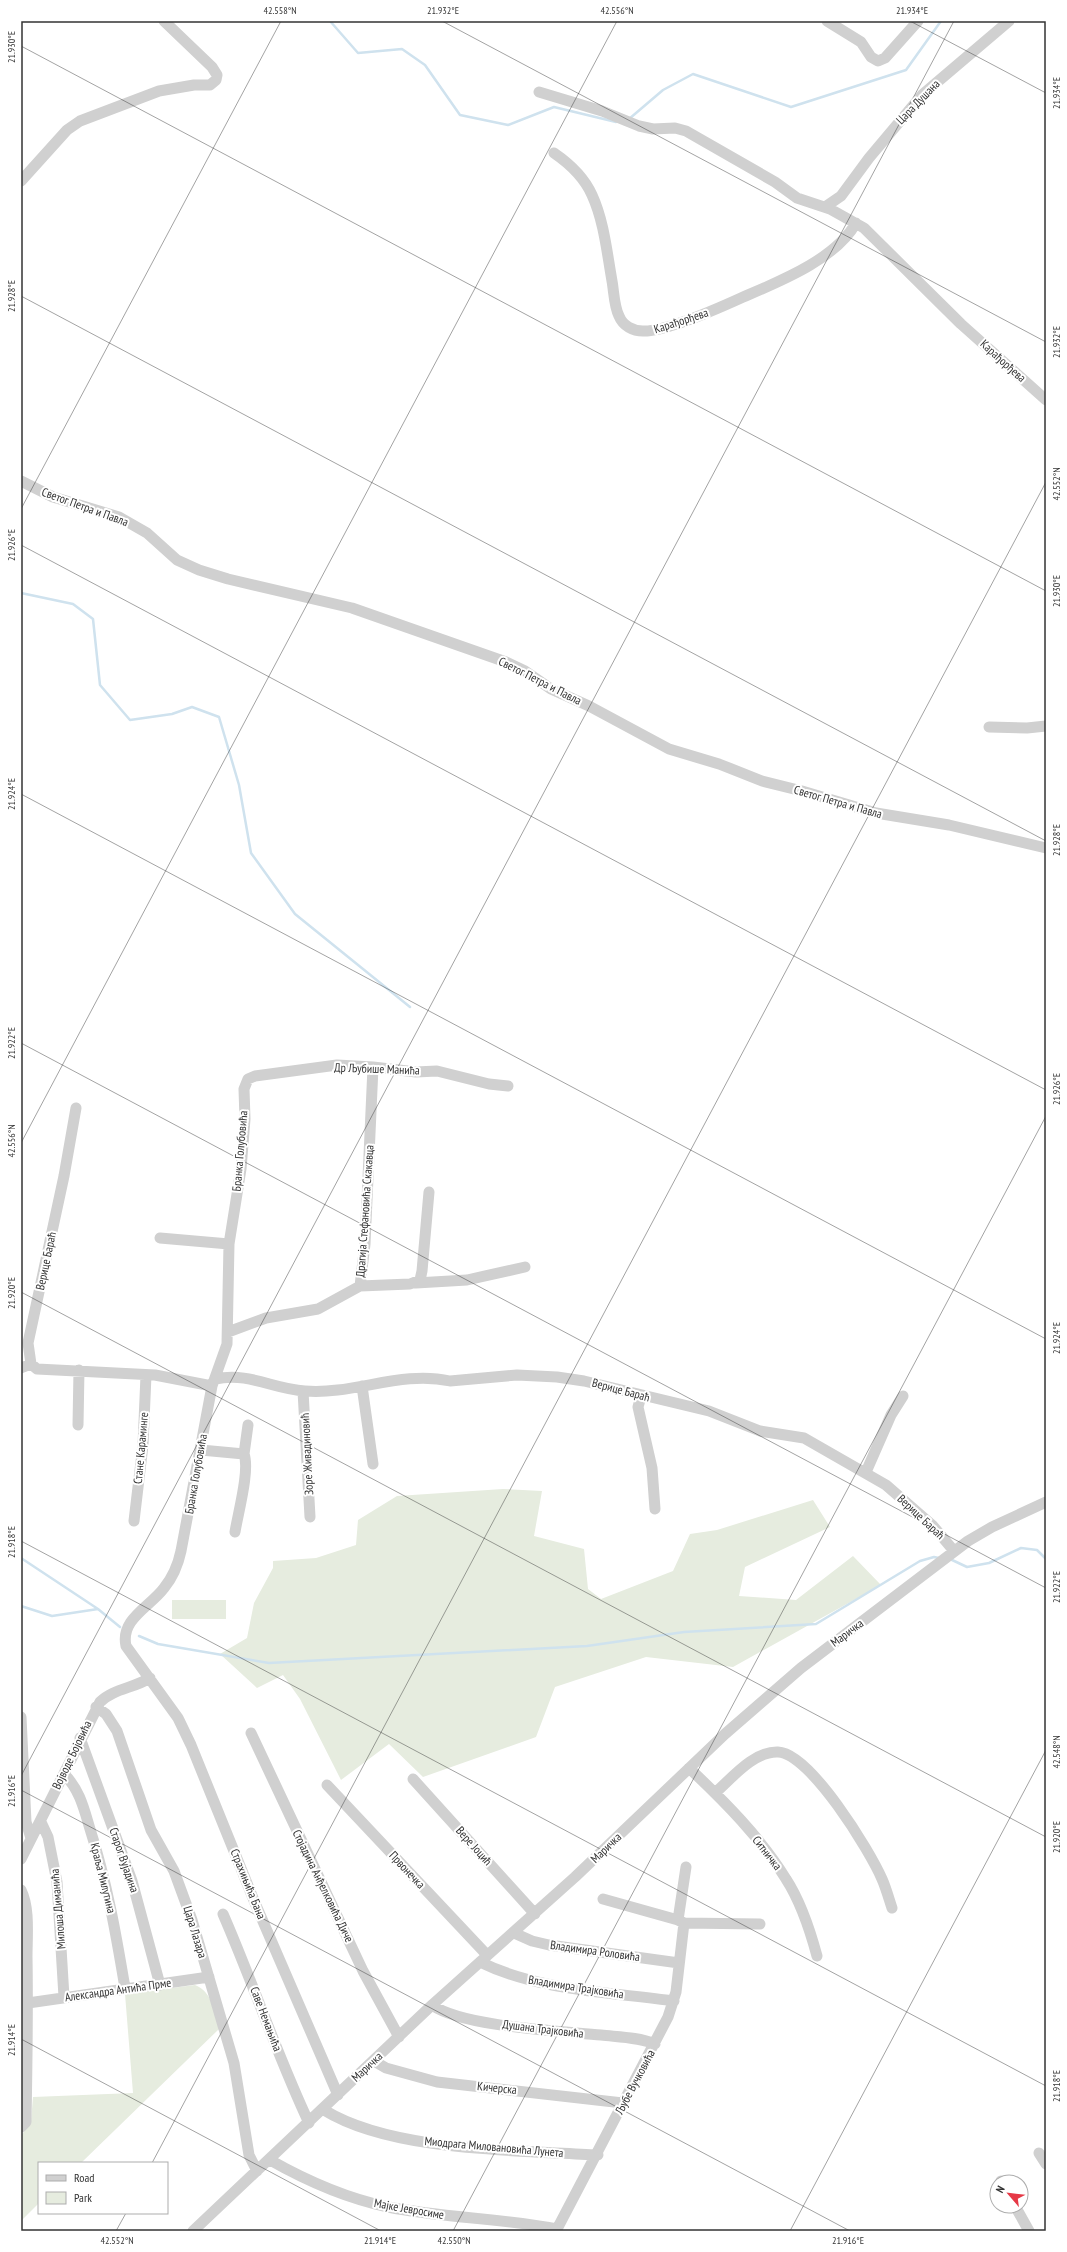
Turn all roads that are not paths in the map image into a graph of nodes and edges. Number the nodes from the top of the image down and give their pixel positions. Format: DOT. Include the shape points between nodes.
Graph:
graph roads {
  1 [pos="164,21"];
  2 [pos="827,21"];
  3 [pos="918,21"];
  4 [pos="1009,21"];
  5 [pos="539,92"];
  6 [pos="554,153"];
  7 [pos="21,181"];
  8 [pos="841,196"];
  9 [pos="825,207"];
  10 [pos="839,213"];
  11 [pos="856,223"];
  12 [pos="1046,400"];
  13 [pos="21,481"];
  14 [pos="1046,726"];
  15 [pos="989,727"];
  16 [pos="1046,848"];
  17 [pos="373,1067"];
  18 [pos="246,1082"];
  19 [pos="508,1086"];
  20 [pos="76,1108"];
  21 [pos="429,1192"];
  22 [pos="160,1238"];
  23 [pos="229,1244"];
  24 [pos="525,1267"];
  25 [pos="416,1283"];
  26 [pos="360,1286"];
  27 [pos="228,1332"];
  28 [pos="26,1366"];
  29 [pos="79,1370"];
  30 [pos="146,1375"];
  31 [pos="213,1382"];
  32 [pos="362,1386"];
  33 [pos="303,1391"];
  34 [pos="641,1396"];
  35 [pos="903,1396"];
  36 [pos="248,1425"];
  37 [pos="78,1426"];
  38 [pos="201,1450"];
  39 [pos="244,1454"];
  40 [pos="373,1464"];
  41 [pos="866,1472"];
  42 [pos="1046,1502"];
  43 [pos="655,1509"];
  44 [pos="310,1517"];
  45 [pos="134,1521"];
  46 [pos="235,1532"];
  47 [pos="952,1552"];
  48 [pos="150,1678"];
  49 [pos="96,1707"];
  50 [pos="21,1717"];
  51 [pos="251,1733"];
  52 [pos="80,1738"];
  53 [pos="689,1768"];
  54 [pos="64,1774"];
  55 [pos="413,1779"];
  56 [pos="327,1786"];
  57 [pos="715,1792"];
  58 [pos="41,1822"];
  59 [pos="30,1838"];
  60 [pos="21,1859"];
  61 [pos="686,1867"];
  62 [pos="21,1890"];
  63 [pos="603,1899"];
  64 [pos="892,1908"];
  65 [pos="223,1914"];
  66 [pos="535,1914"];
  67 [pos="681,1922"];
  68 [pos="760,1924"];
  69 [pos="514,1933"];
  70 [pos="817,1956"];
  71 [pos="484,1958"];
  72 [pos="679,1963"];
  73 [pos="209,1977"];
  74 [pos="160,1984"];
  75 [pos="125,1988"];
  76 [pos="64,1997"];
  77 [pos="674,2001"];
  78 [pos="28,2003"];
  79 [pos="432,2005"];
  80 [pos="399,2037"];
  81 [pos="655,2044"];
  82 [pos="374,2061"];
  83 [pos="338,2095"];
  84 [pos="623,2103"];
  85 [pos="324,2110"];
  86 [pos="309,2123"];
  87 [pos="22,2127"];
  88 [pos="1039,2152"];
  89 [pos="598,2155"];
  90 [pos="270,2160"];
  91 [pos="1046,2164"];
  92 [pos="258,2171"];
  93 [pos="1019,2214"];
  94 [pos="557,2230"];
  95 [pos="193,2231"];
  96 [pos="1029,2231"];
  1 -- 7 [label="street" via="216,72 217,77 212,84 159,91 80,122 67,130"];
  2 -- 3 [label="street" via="861,42 878,61 885,58"];
  4 -- 8 [label="street, Цара Душана" via="922,95 868,158"];
  5 -- 9 [label="street, Карађорђева" via="597,109 638,126 686,131 775,182 797,198"];
  6 -- 11 [label="street, Карађорђева" via="575,170 593,196 606,245 619,316 628,327 639,331 655,330 686,320 781,280 833,249 850,233"];
  8 -- 9 [label="street, Цара Душана"];
  8 -- 10 [label="street, Цара Душана"];
  9 -- 10 [label="street, Карађорђева"];
  10 -- 11 [label="street, Карађорђева"];
  11 -- 12 [label="street, Карађорђева" via="872,234 962,324"];
  13 -- 16 [label="street, Светог Петра и Павла" via="53,496 119,517 147,533 177,560 199,570 234,581 346,607 431,634 506,662 525,671 551,690 589,706 669,749 719,764 762,781 883,815 949,825"];
  14 -- 15 [label="street"];
  17 -- 18 [label="street, Др Љубише Манића" via="337,1065 255,1076"];
  17 -- 19 [label="street, Др Љубише Манића" via="416,1072 437,1071"];
  17 -- 26 [label="street, Драгија Стефановића Скакавца"];
  18 -- 23 [label="street, Бранка Голубовића" via="241,1169"];
  20 -- 28 [label="street, Верице Бараћ" via="28,1343"];
  21 -- 25 [label="street" via="422,1271"];
  22 -- 23 [label="street"];
  23 -- 27 [label="street, Бранка Голубовића"];
  24 -- 25 [label="street" via="467,1280"];
  25 -- 26 [label="street"];
  26 -- 27 [label="street, Драгија Стефановића Скакавца" via="318,1309 266,1318"];
  27 -- 31 [label="street, Бранка Голубовића" via="224,1355"];
  28 -- 29 [label="street, Верице Бараћ" via="37,1369"];
  29 -- 30 [label="street, Верице Бараћ"];
  29 -- 37 [label="street"];
  30 -- 31 [label="street, Верице Бараћ"];
  30 -- 45 [label="street, Стане Караминге" via="143,1445"];
  31 -- 33 [label="street, Верице Бараћ" via="236,1376"];
  31 -- 38 [label="street, Бранка Голубовића"];
  32 -- 33 [label="street, Верице Бараћ"];
  32 -- 34 [label="street, Верице Бараћ" via="405,1379 450,1381 530,1375 584,1381"];
  32 -- 40 [label="street"];
  33 -- 44 [label="street, Зоре Живадиновић"];
  34 -- 41 [label="street, Верице Бараћ" via="709,1411 760,1431 804,1438"];
  34 -- 43 [label="street" via="638,1407 652,1468"];
  35 -- 41 [label="street" via="891,1415"];
  36 -- 39 [label="street"];
  38 -- 39 [label="street"];
  38 -- 48 [label="street, Бранка Голубовића" via="178,1563 165,1587 131,1620 125,1634 126,1646"];
  39 -- 46 [label="street" via="247,1463 246,1473"];
  41 -- 47 [label="street, Верице Бараћ" via="901,1497 946,1539"];
  42 -- 47 [label="street, Маричка" via="992,1527"];
  47 -- 53 [label="street, Маричка" via="801,1668"];
  48 -- 49 [label="street, Војводе Бојовића" via="104,1697"];
  48 -- 83 [label="street, Страхињића Бана" via="178,1718 201,1767 255,1903"];
  49 -- 52 [label="street, Војводе Бојовића"];
  49 -- 73 [label="street, Цара Лазара" via="106,1714 117,1731 151,1830 174,1871 184,1896"];
  50 -- 59 [label="street" via="26,1822"];
  51 -- 80 [label="street, Стојадина Анђелковића Диче" via="363,1971"];
  52 -- 54 [label="street, Војводе Бојовића"];
  52 -- 74 [label="street, Старог Вујадина" via="132,1881"];
  53 -- 57 [label="street, Ситничка"];
  53 -- 66 [label="street, Маричка"];
  54 -- 58 [label="street, Војводе Бојовића"];
  54 -- 75 [label="street, Краља Милутина" via="80,1796 100,1859"];
  55 -- 66 [label="street, Вере Јоцић"];
  56 -- 71 [label="street, Првонечка"];
  57 -- 64 [label="street" via="760,1755 779,1752 790,1756 832,1798 849,1822 883,1880"];
  57 -- 70 [label="street, Ситничка" via="761,1845 787,1880 808,1926"];
  58 -- 59 [label="street, Војводе Бојовића"];
  58 -- 76 [label="street, Милоша Диманића" via="48,1837 57,1882"];
  59 -- 60 [label="street, Војводе Бојовића"];
  61 -- 67 [label="street, Љубе Вучковића"];
  62 -- 78 [label="street" via="27,1939"];
  63 -- 67 [label="street"];
  65 -- 86 [label="street, Саве Немањића" via="247,1968 289,2080"];
  66 -- 69 [label="street, Маричка"];
  67 -- 68 [label="street"];
  67 -- 72 [label="street, Љубе Вучковића"];
  69 -- 71 [label="street, Маричка"];
  69 -- 72 [label="street, Владимира Роловића" via="549,1945"];
  71 -- 77 [label="street, Владимира Трајковића" via="518,1977 543,1984"];
  71 -- 79 [label="street, Маричка"];
  72 -- 77 [label="street, Љубе Вучковића"];
  73 -- 74 [label="street, Александра Антића Прме"];
  73 -- 92 [label="street, Цара Лазара" via="234,2063 249,2154"];
  74 -- 75 [label="street, Александра Антића Прме"];
  75 -- 76 [label="street, Александра Антића Прме"];
  76 -- 78 [label="street, Александра Антића Прме"];
  77 -- 81 [label="street, Љубе Вучковића"];
  78 -- 87 [label="street" via="26,2122"];
  79 -- 80 [label="street, Маричка"];
  79 -- 81 [label="street, Душана Трајковића" via="446,2013 470,2019 553,2031 641,2039"];
  80 -- 82 [label="street, Маричка"];
  81 -- 84 [label="street, Љубе Вучковића"];
  82 -- 83 [label="street, Маричка"];
  82 -- 84 [label="street, Кичерска" via="386,2068 437,2082"];
  83 -- 85 [label="street, Маричка"];
  84 -- 89 [label="street, Љубе Вучковића"];
  85 -- 86 [label="street, Маричка"];
  85 -- 89 [label="street, Миодрага Миловановића Лунета" via="354,2124 412,2140 479,2148"];
  86 -- 90 [label="street, Маричка"];
  88 -- 91 [label="street"];
  89 -- 94 [label="street, Љубе Вучковића"];
  90 -- 92 [label="street, Маричка"];
  90 -- 94 [label="street, Мајке Јевросиме" via="340,2194 388,2207"];
  92 -- 95 [label="street, Маричка"];
  93 -- 96 [label="street"];
}
